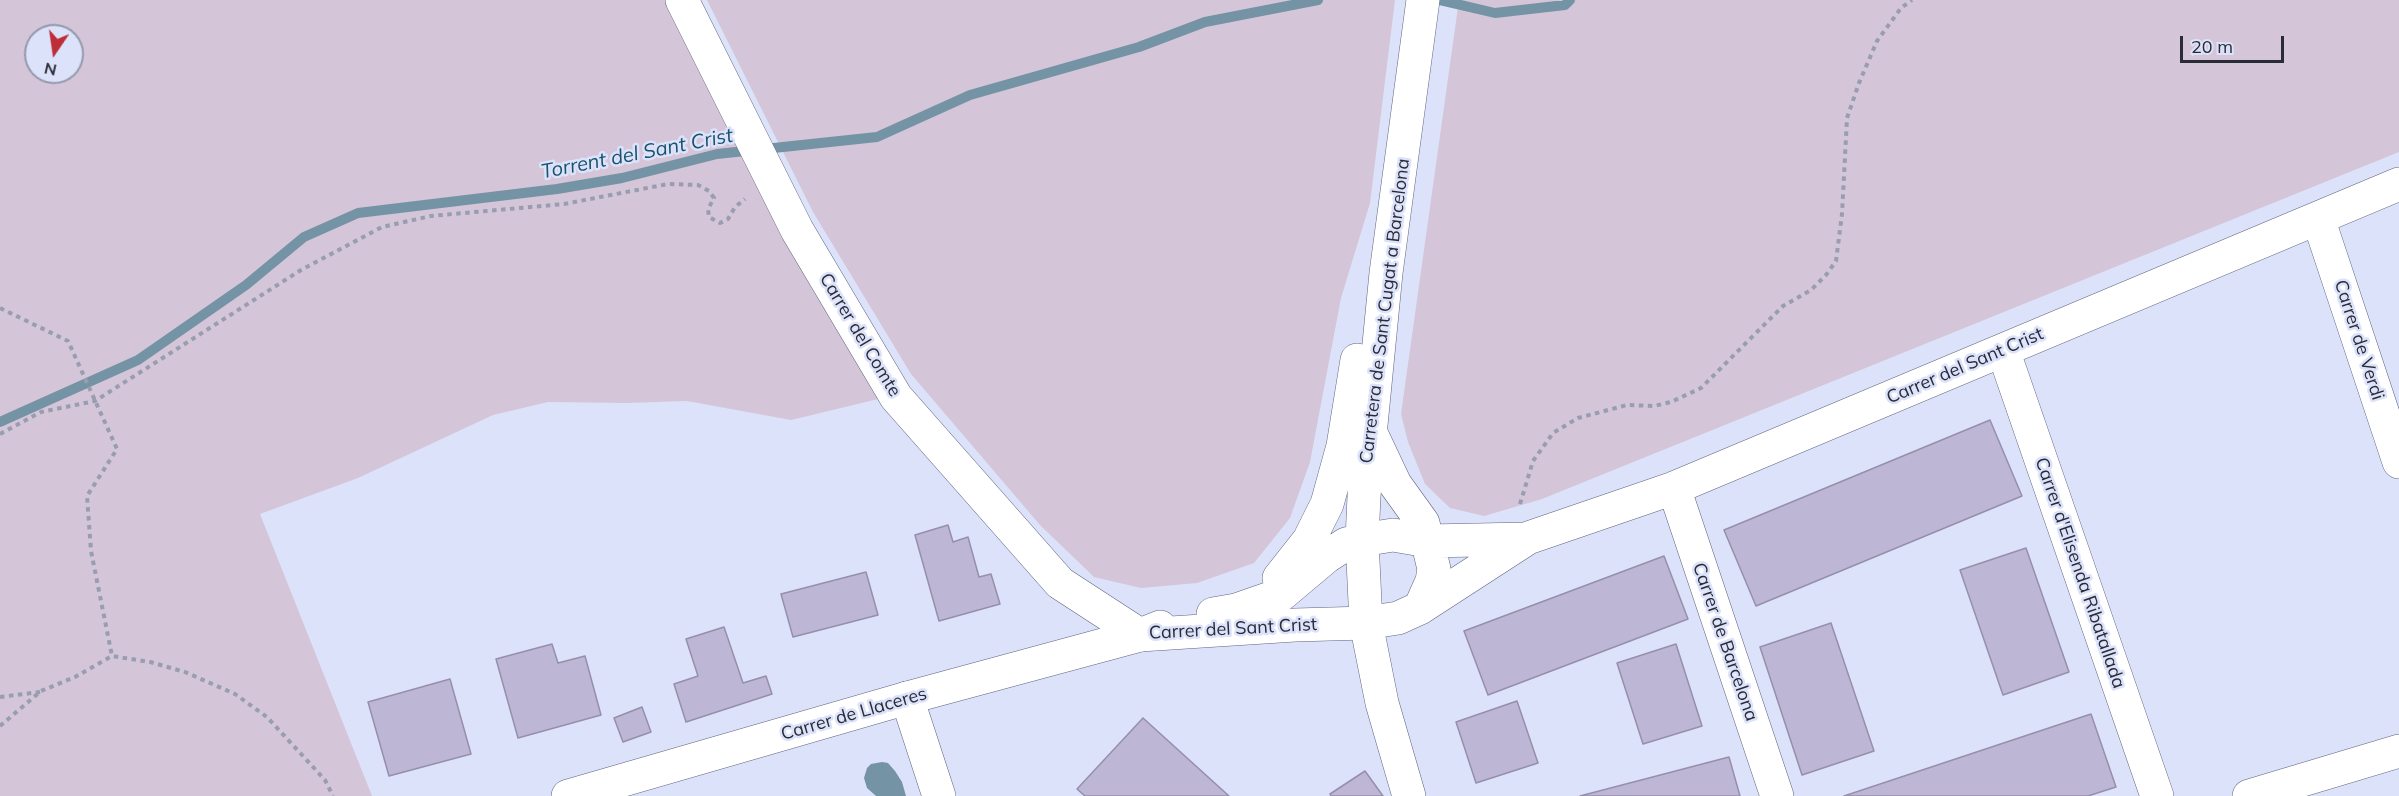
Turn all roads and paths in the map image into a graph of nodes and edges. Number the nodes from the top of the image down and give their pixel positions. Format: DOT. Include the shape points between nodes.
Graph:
graph roads {
  1 [pos="682,0"];
  2 [pos="1423,0"];
  3 [pos="1912,0"];
  4 [pos="761,158"];
  5 [pos="2399,184"];
  6 [pos="2318,218"];
  7 [pos="1386,273"];
  8 [pos="0,308"];
  9 [pos="2004,350"];
  10 [pos="95,400"];
  11 [pos="1370,431"];
  12 [pos="0,434"];
  13 [pos="2399,462"];
  14 [pos="1674,488"];
  15 [pos="1528,538"];
  16 [pos="1362,540"];
  17 [pos="1428,541"];
  18 [pos="1256,603"];
  19 [pos="1420,608"];
  20 [pos="1366,623"];
  21 [pos="1140,635"];
  22 [pos="112,656"];
  23 [pos="41,692"];
  24 [pos="0,697"];
  25 [pos="907,698"];
  26 [pos="0,726"];
  27 [pos="2399,751"];
  28 [pos="333,796"];
  29 [pos="568,796"];
  30 [pos="939,796"];
  31 [pos="1409,796"];
  32 [pos="1777,796"];
  33 [pos="2157,796"];
  34 [pos="2249,796"];
  1 -- 4 [label="street, Carrer del Comte"];
  2 -- 7 [label="street, Carretera de Sant Cugat a Barcelona"];
  3 -- 15 [label="path" via="1901,8 1877,41 1847,118 1836,261 1811,290 1783,306 1701,388 1671,402 1627,405 1578,418 1553,433 1533,461 1518,510"];
  4 -- 10 [label="path" via="752,193 720,223 709,217 708,209 714,198 709,191 698,185 668,184 564,204 431,216 382,227 301,270"];
  4 -- 21 [label="street, Carrer del Comte" via="797,230 896,397 1059,583"];
  5 -- 6 [label="street, Carrer del Sant Crist"];
  6 -- 9 [label="street, Carrer del Sant Crist"];
  6 -- 13 [label="street, Carrer de Verdi"];
  7 -- 11 [label="street, Carretera de Sant Cugat a Barcelona"];
  7 -- 18 [label="street" via="1365,325 1343,446 1327,504 1309,540"];
  8 -- 10 [label="path" via="68,341"];
  9 -- 14 [label="street, Carrer del Sant Crist"];
  9 -- 33 [label="street, Carrer d'Elisenda Ribatallada"];
  10 -- 12 [label="path" via="41,412"];
  10 -- 22 [label="path" via="117,449 87,496 92,551"];
  11 -- 16 [label="street, Carretera de Sant Cugat a Barcelona"];
  11 -- 17 [label="street" via="1395,484 1423,523"];
  14 -- 15 [label="street, Carrer del Sant Crist"];
  14 -- 32 [label="street, Carrer de Barcelona"];
  15 -- 17 [label="street, Carrer del Sant Crist"];
  15 -- 19 [label="street, Carrer del Sant Crist"];
  16 -- 17 [label="street, Carrer del Sant Crist" via="1393,535"];
  16 -- 18 [label="street, Carrer del Sant Crist" via="1346,544 1326,557 1282,594"];
  16 -- 20 [label="street, Carretera de Sant Cugat a Barcelona"];
  17 -- 19 [label="street" via="1434,569"];
  18 -- 21 [label="street, Carrer del Sant Crist" via="1187,618"];
  19 -- 20 [label="street, Carrer del Sant Crist" via="1398,618"];
  20 -- 21 [label="street, Carrer del Sant Crist"];
  20 -- 31 [label="street, Carretera de Sant Cugat a Barcelona" via="1382,704"];
  21 -- 25 [label="street, Carrer de Llaceres"];
  22 -- 23 [label="path"];
  22 -- 28 [label="path" via="185,672 235,694 267,717 325,780"];
  23 -- 24 [label="path"];
  23 -- 26 [label="path"];
  25 -- 29 [label="street, Carrer de Llaceres"];
  25 -- 30 [label="street"];
  27 -- 34 [label="street"];
}
